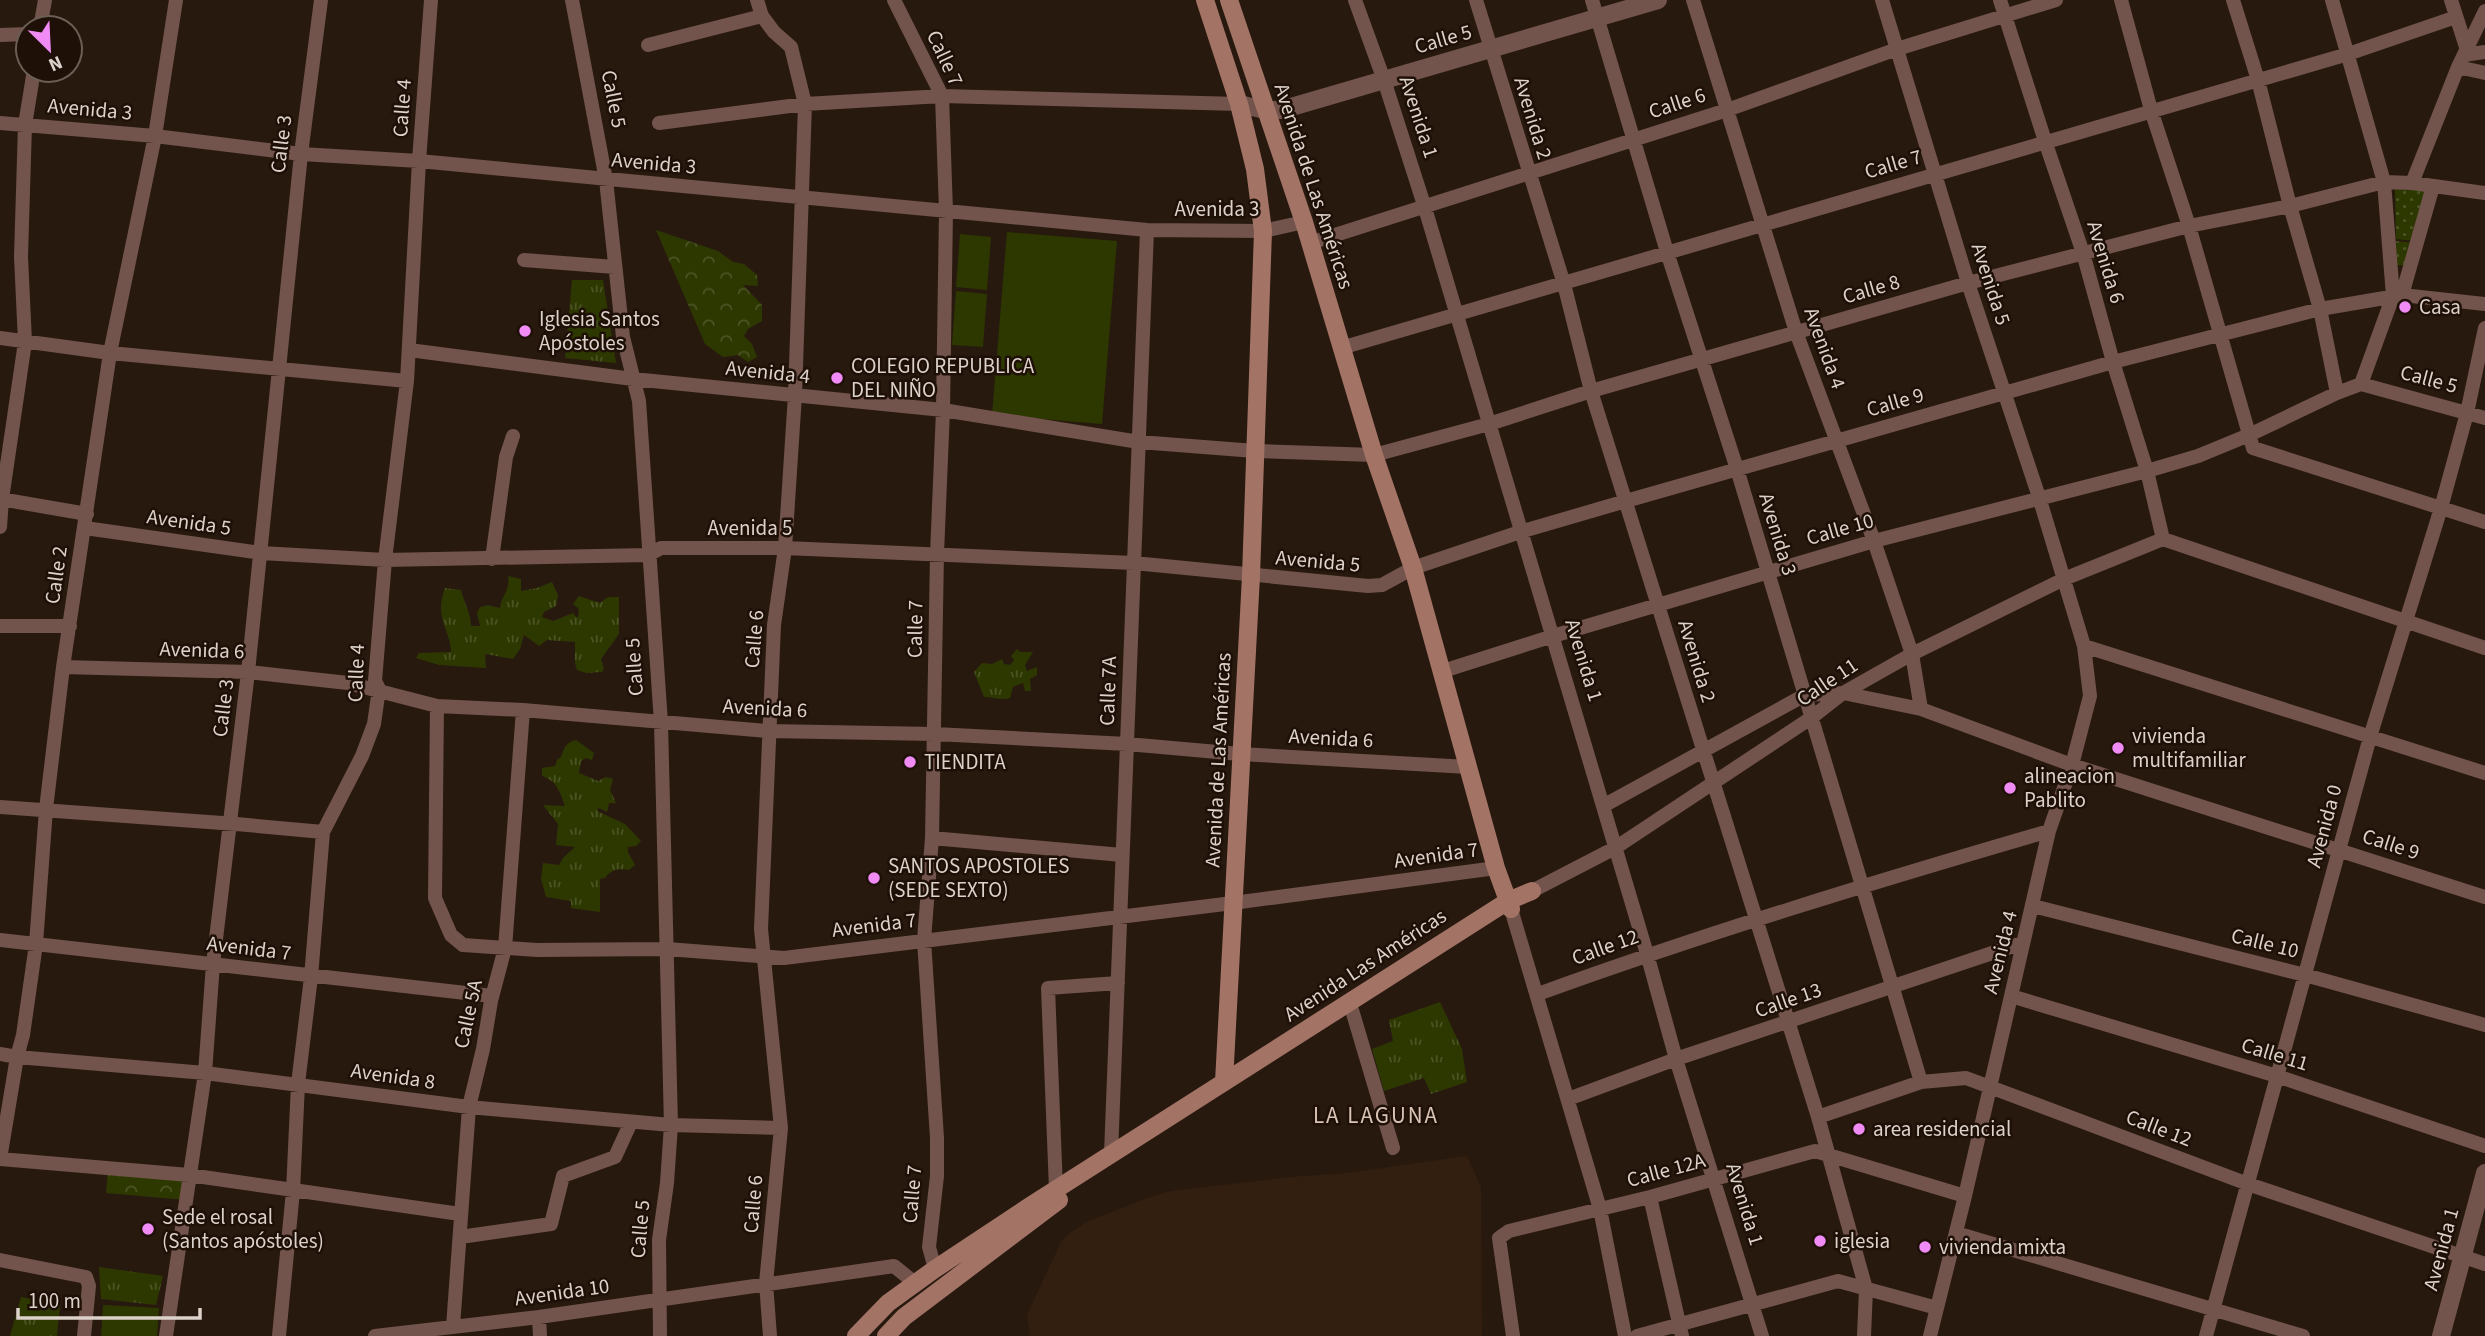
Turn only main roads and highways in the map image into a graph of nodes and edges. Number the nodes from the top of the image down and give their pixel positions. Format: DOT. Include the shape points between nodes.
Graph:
graph roads {
  1 [pos="1205,0"];
  2 [pos="1228,0"];
  3 [pos="1532,891"];
  4 [pos="1509,905"];
  5 [pos="1224,1082"];
  6 [pos="856,1336"];
  7 [pos="886,1336"];
  1 -- 5 [label="main road, Avenida de Las Américas" via="1239,104 1255,169 1263,231 1251,576"];
  2 -- 4 [label="main road, Avenida de Las Américas" via="1304,222 1413,568"];
  3 -- 4 [label="main road"];
  4 -- 5 [label="main road, Avenida Las Américas"];
  4 -- 7 [label="main road" via="1060,1199 904,1317"];
  5 -- 6 [label="main road" via="935,1269 888,1303"];
}
